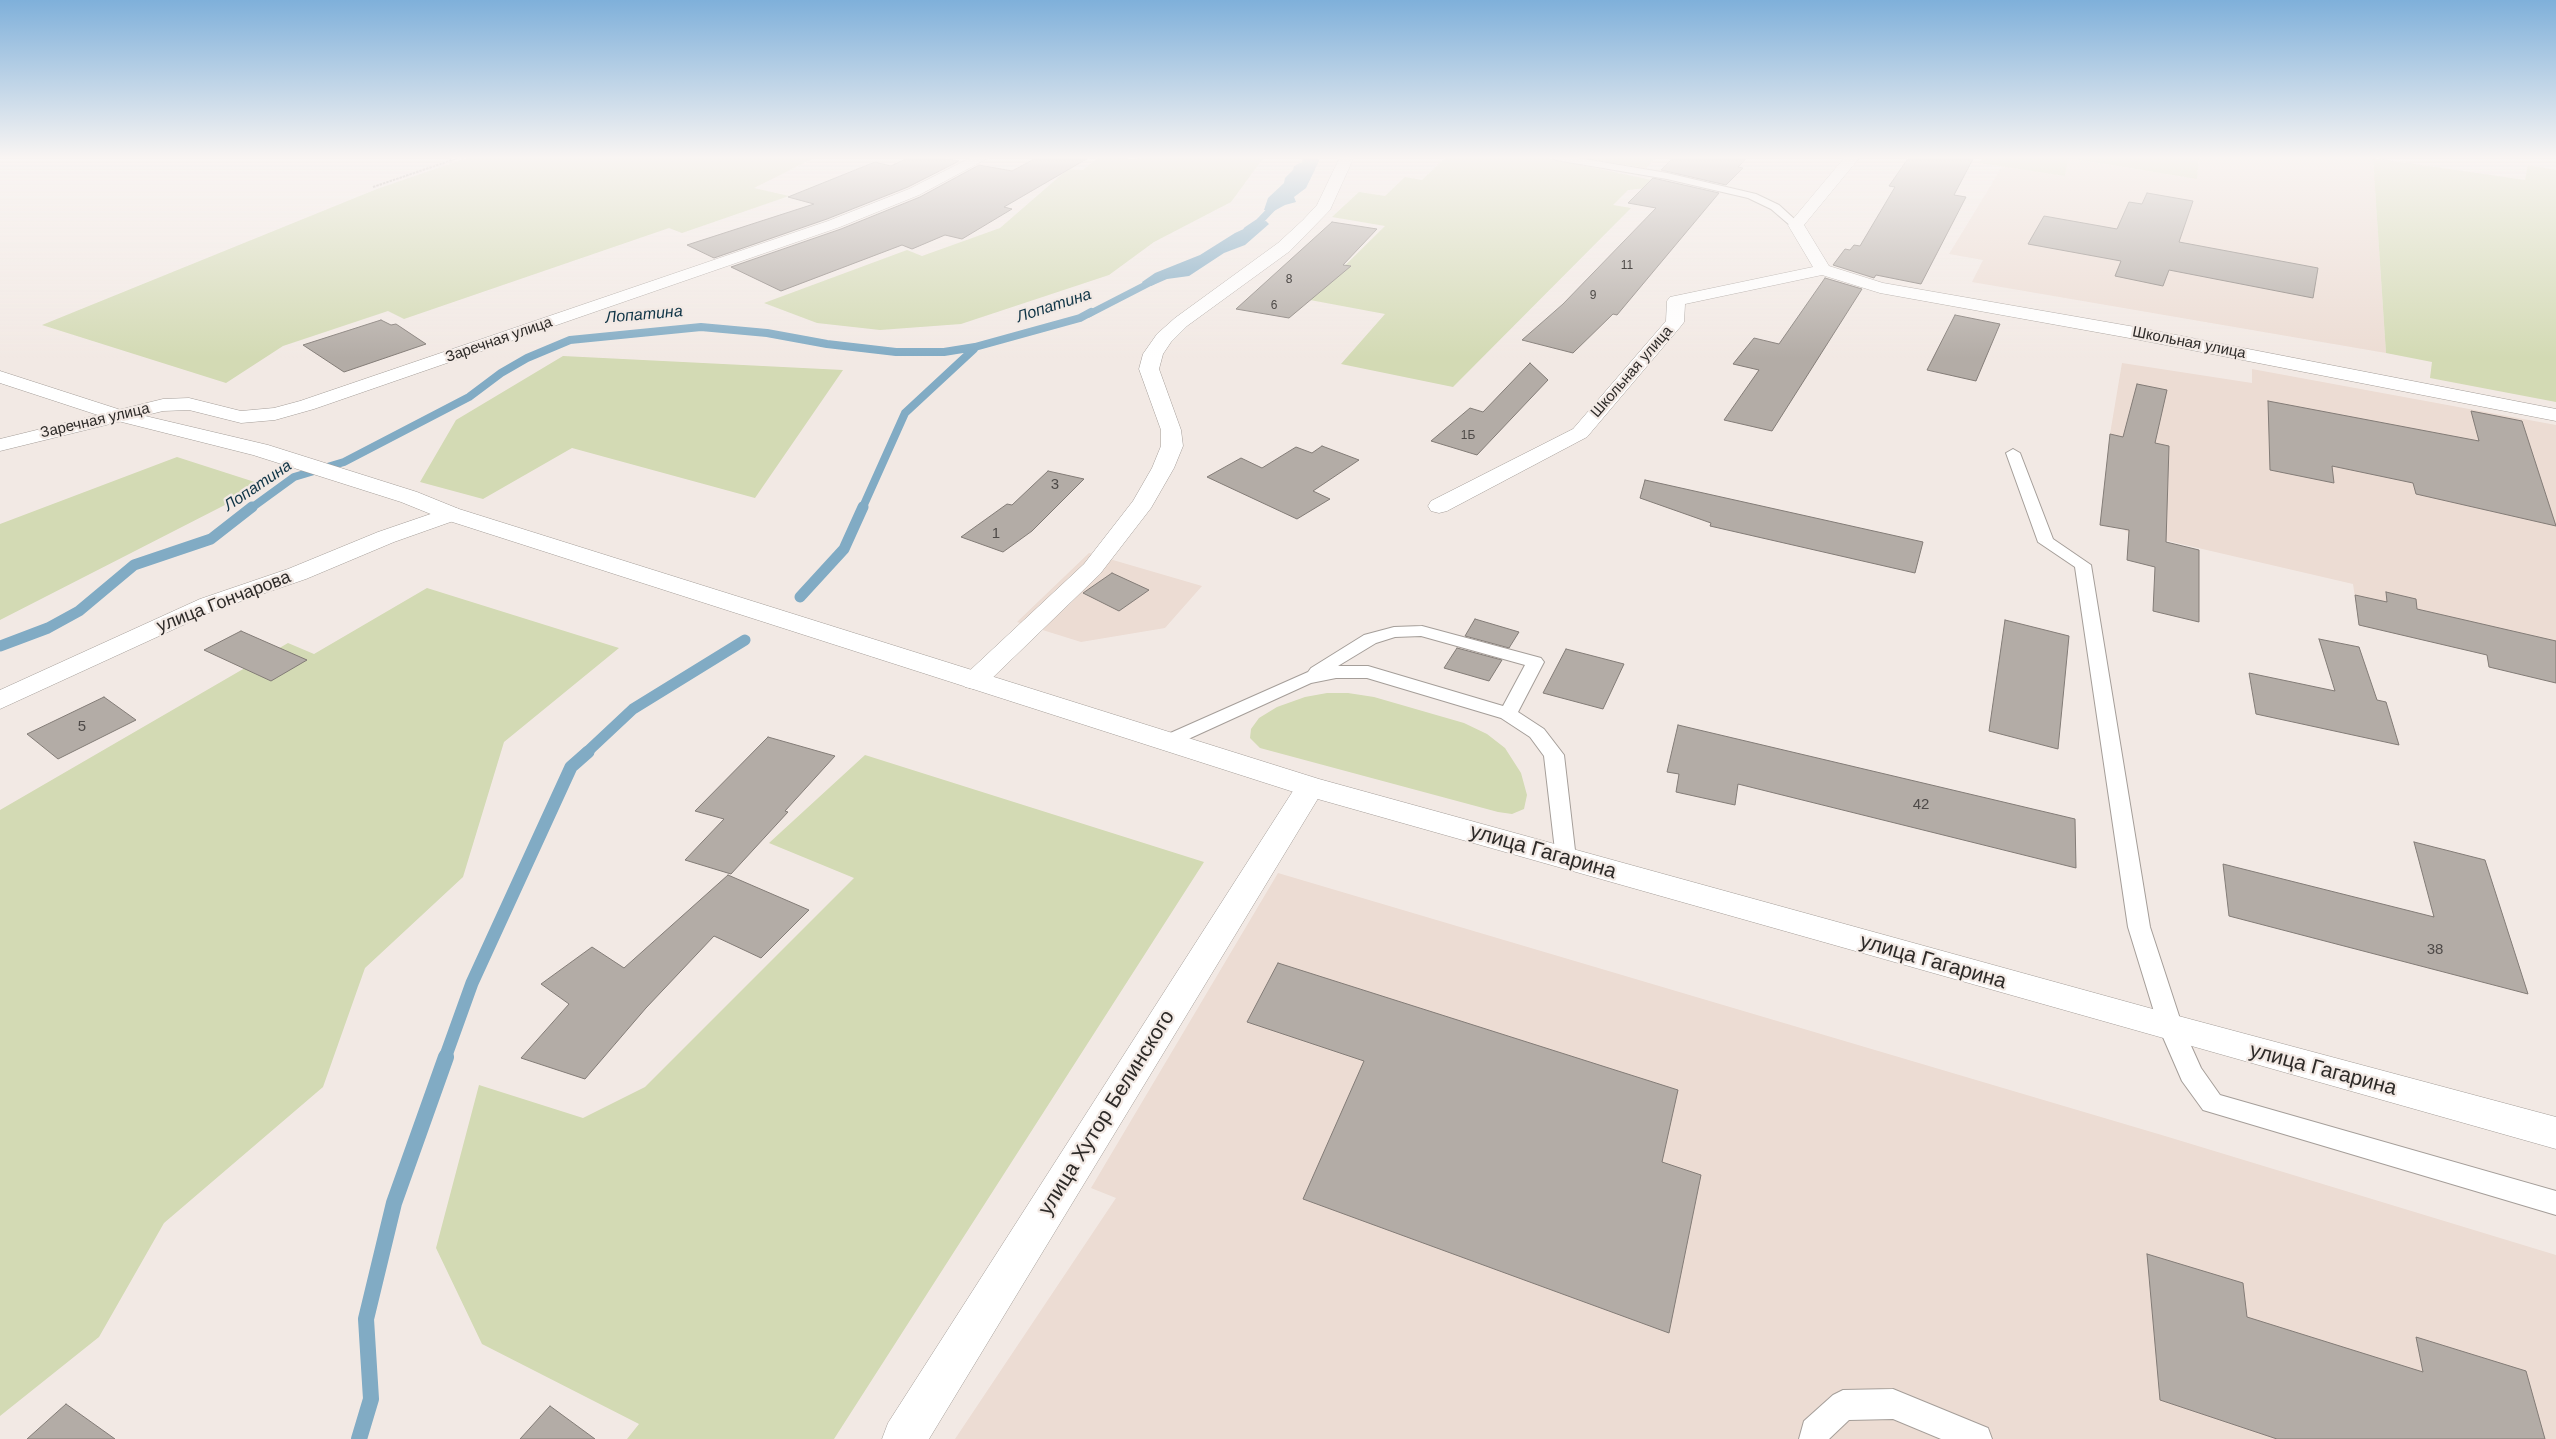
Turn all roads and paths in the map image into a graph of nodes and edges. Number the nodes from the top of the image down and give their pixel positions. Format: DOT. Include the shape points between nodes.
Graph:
graph roads {
  1 [pos="834,224"];
  2 [pos="1308,224"];
  3 [pos="1796,225"];
  4 [pos="1823,270"];
  5 [pos="0,377"];
  6 [pos="117,415"];
  7 [pos="2556,415"];
  8 [pos="0,445"];
  9 [pos="2013,454"];
  10 [pos="1439,506"];
  11 [pos="451,514"];
  12 [pos="1306,678"];
  13 [pos="974,681"];
  14 [pos="0,700"];
  15 [pos="1508,714"];
  16 [pos="1166,742"];
  17 [pos="1310,787"];
  18 [pos="1566,859"];
  19 [pos="2171,1028"];
  20 [pos="2556,1133"];
  21 [pos="2556,1203"];
  22 [pos="904,1439"];
  23 [pos="1814,1439"];
  24 [pos="1977,1439"];
  1 -- 6 [label="street, Заречная улица" via="275,414 241,416 190,404 163,404"];
  2 -- 13 [label="street" via="1277,252 1164,338 1153,354 1149,369 1171,430 1172,446 1163,468 1124,529 1092,569"];
  3 -- 4 [label="street"];
  4 -- 7 [label="street, Школьная улица" via="1880,288 2135,333"];
  4 -- 10 [label="street, Школьная улица" via="1676,301 1675,322 1580,433"];
  5 -- 6 [label="street, улица Гагарина"];
  6 -- 8 [label="street, Заречная улица"];
  6 -- 11 [label="street, улица Гагарина" via="260,450 409,497"];
  9 -- 19 [label="lane" via="2046,542 2083,565 2139,927"];
  11 -- 13 [label="street, улица Гагарина"];
  11 -- 14 [label="street, улица Гончарова" via="297,574 208,604"];
  12 -- 15 [label="lane" via="1336,672 1368,672"];
  12 -- 15 [label="lane" via="1370,639 1394,632 1422,631 1535,662"];
  12 -- 16 [label="lane"];
  13 -- 16 [label="street, улица Гагарина"];
  15 -- 18 [label="lane" via="1537,733 1554,755"];
  16 -- 17 [label="street, улица Гагарина"];
  17 -- 18 [label="street, улица Гагарина"];
  17 -- 22 [label="street, улица Хутор Белинского"];
  18 -- 19 [label="street, улица Гагарина"];
  19 -- 20 [label="street, улица Гагарина"];
  19 -- 21 [label="lane" via="2191,1074 2212,1103"];
  23 -- 24 [label="lane" via="1815,1432 1844,1405 1893,1404"];
}
